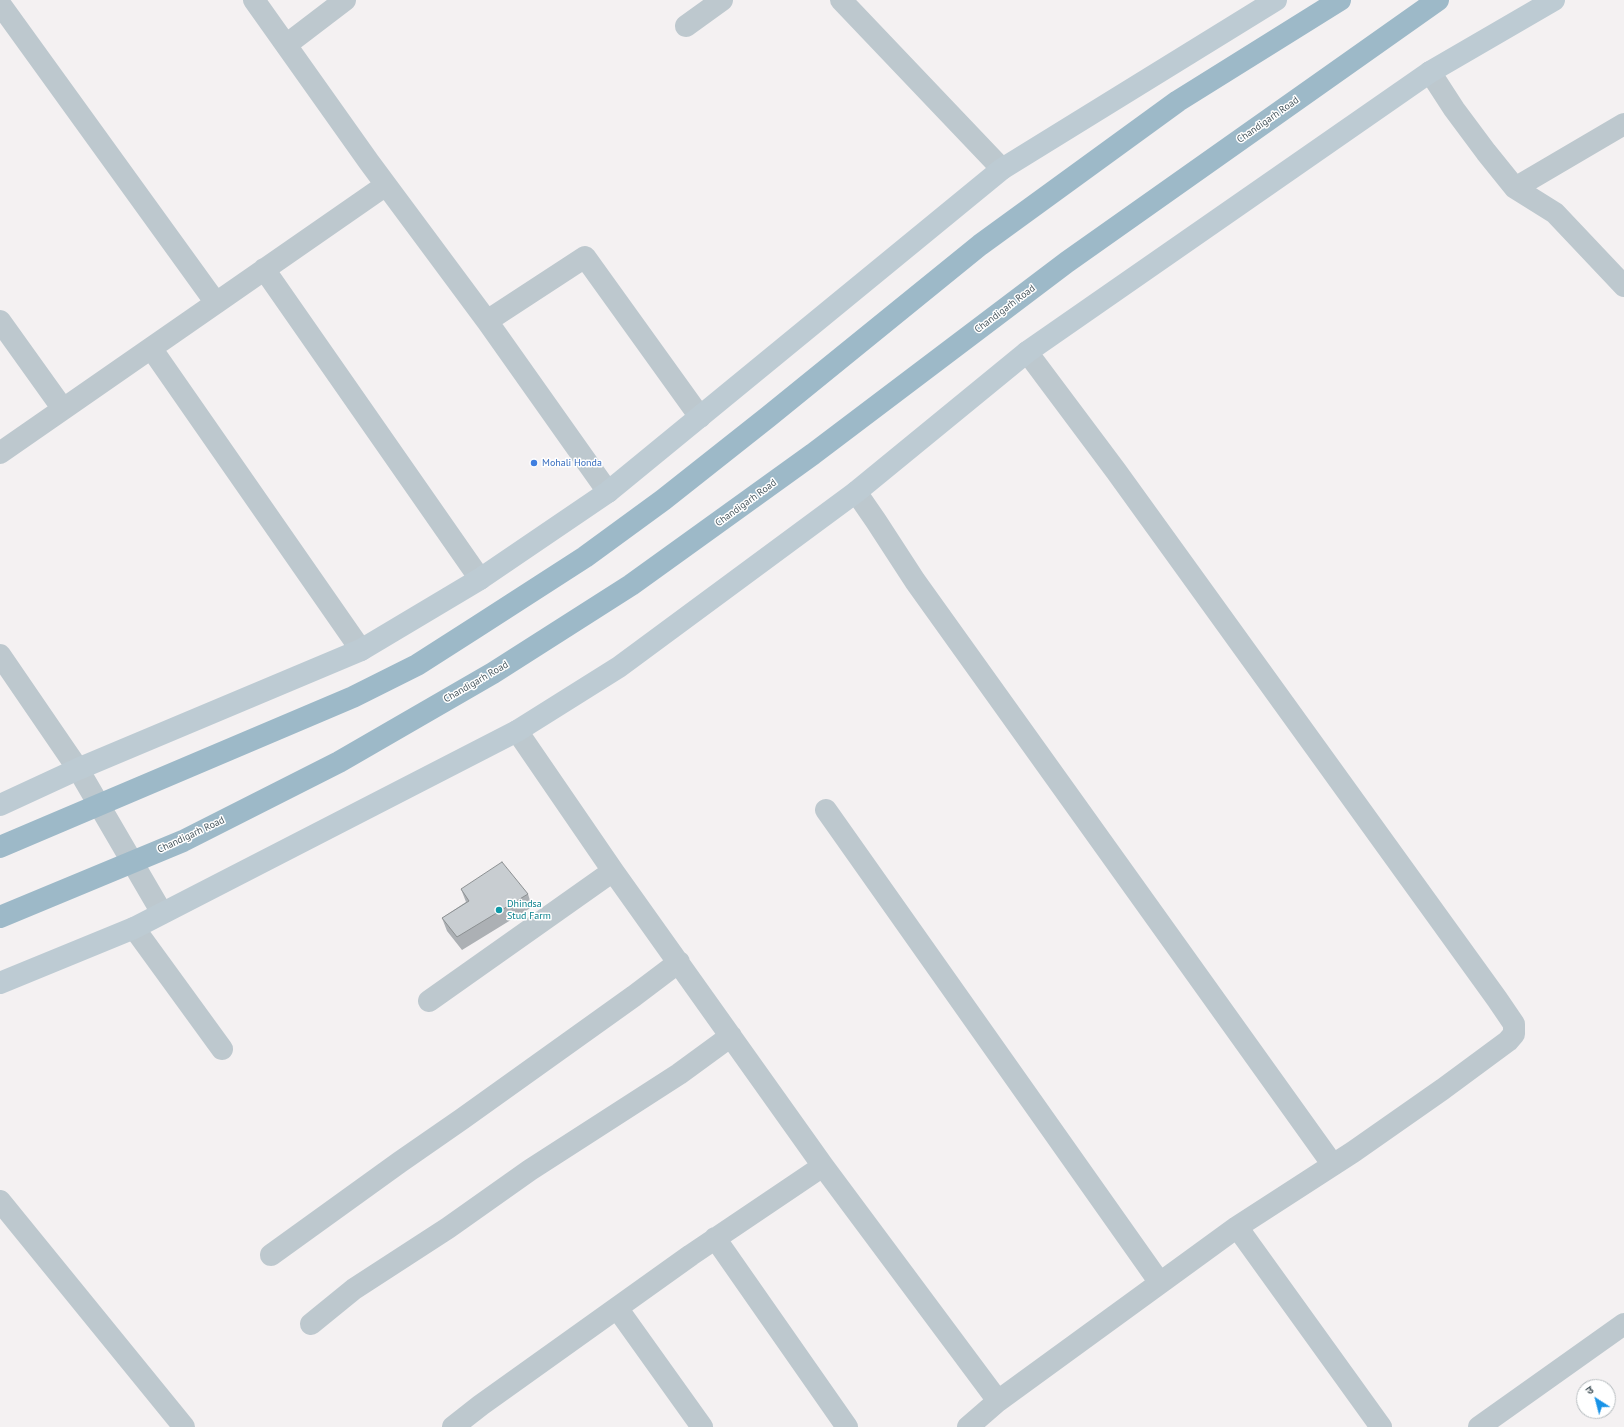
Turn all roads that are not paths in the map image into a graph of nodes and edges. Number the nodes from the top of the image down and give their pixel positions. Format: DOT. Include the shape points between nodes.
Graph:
graph roads {
  1 [pos="254,0"];
  2 [pos="345,0"];
  3 [pos="841,0"];
  4 [pos="1276,0"];
  5 [pos="1340,0"];
  6 [pos="1438,0"];
  7 [pos="1554,0"];
  8 [pos="0,4"];
  9 [pos="707,4"];
  10 [pos="686,26"];
  11 [pos="286,45"];
  12 [pos="1430,72"];
  13 [pos="1624,124"];
  14 [pos="1002,168"];
  15 [pos="386,185"];
  16 [pos="1515,188"];
  17 [pos="264,269"];
  18 [pos="1624,286"];
  19 [pos="216,303"];
  20 [pos="0,320"];
  21 [pos="487,320"];
  22 [pos="151,348"];
  23 [pos="1027,352"];
  24 [pos="63,409"];
  25 [pos="700,417"];
  26 [pos="0,453"];
  27 [pos="608,492"];
  28 [pos="856,492"];
  29 [pos="480,579"];
  30 [pos="361,650"];
  31 [pos="0,656"];
  32 [pos="517,731"];
  33 [pos="78,769"];
  34 [pos="0,805"];
  35 [pos="826,810"];
  36 [pos="0,848"];
  37 [pos="614,871"];
  38 [pos="162,913"];
  39 [pos="0,917"];
  40 [pos="134,928"];
  41 [pos="679,962"];
  42 [pos="0,983"];
  43 [pos="429,1001"];
  44 [pos="731,1036"];
  45 [pos="222,1049"];
  46 [pos="823,1166"];
  47 [pos="1333,1166"];
  48 [pos="0,1201"];
  49 [pos="1237,1227"];
  50 [pos="715,1238"];
  51 [pos="271,1256"];
  52 [pos="1160,1283"];
  53 [pos="617,1308"];
  54 [pos="311,1324"];
  55 [pos="1624,1324"];
  56 [pos="998,1401"];
  57 [pos="184,1427"];
  58 [pos="453,1427"];
  59 [pos="702,1427"];
  60 [pos="848,1427"];
  61 [pos="968,1427"];
  62 [pos="1381,1427"];
  63 [pos="1479,1427"];
  1 -- 11 [label="street"];
  2 -- 11 [label="street"];
  3 -- 14 [label="street"];
  4 -- 14 [label="main road"];
  5 -- 36 [label="highway" via="1178,100 980,245 663,500 585,557 417,665 353,698"];
  6 -- 39 [label="highway, Chandigarh Road" via="1068,262 813,454 632,585 494,673 339,762 183,841"];
  7 -- 12 [label="main road"];
  8 -- 19 [label="street"];
  9 -- 10 [label="street"];
  11 -- 15 [label="street"];
  12 -- 16 [label="street" via="1486,152"];
  12 -- 23 [label="main road"];
  13 -- 16 [label="street"];
  14 -- 25 [label="main road"];
  15 -- 17 [label="street"];
  15 -- 21 [label="street"];
  16 -- 18 [label="street" via="1555,213"];
  17 -- 19 [label="street"];
  17 -- 29 [label="street"];
  19 -- 22 [label="street"];
  20 -- 24 [label="street"];
  21 -- 25 [label="street" via="585,257"];
  21 -- 27 [label="street"];
  22 -- 24 [label="street"];
  22 -- 30 [label="street"];
  23 -- 28 [label="main road"];
  23 -- 47 [label="street" via="1121,478 1514,1024 1514,1034 1508,1041"];
  24 -- 26 [label="street"];
  25 -- 27 [label="main road"];
  27 -- 29 [label="main road"];
  28 -- 32 [label="main road" via="619,667"];
  28 -- 47 [label="street" via="914,581"];
  29 -- 30 [label="main road"];
  30 -- 33 [label="main road"];
  31 -- 33 [label="street"];
  32 -- 37 [label="street"];
  32 -- 38 [label="main road"];
  33 -- 34 [label="main road"];
  33 -- 38 [label="street"];
  35 -- 52 [label="street"];
  37 -- 41 [label="street"];
  37 -- 43 [label="street"];
  38 -- 40 [label="main road"];
  40 -- 42 [label="main road"];
  40 -- 45 [label="street"];
  41 -- 44 [label="street"];
  41 -- 51 [label="street"];
  44 -- 46 [label="street"];
  44 -- 54 [label="street" via="679,1074 530,1170 354,1290"];
  46 -- 50 [label="street"];
  46 -- 56 [label="street"];
  47 -- 49 [label="street"];
  48 -- 57 [label="street"];
  49 -- 52 [label="street"];
  49 -- 62 [label="street"];
  50 -- 53 [label="street"];
  50 -- 60 [label="street"];
  52 -- 56 [label="street"];
  53 -- 58 [label="street"];
  53 -- 59 [label="street"];
  55 -- 63 [label="street"];
  56 -- 61 [label="street"];
}
